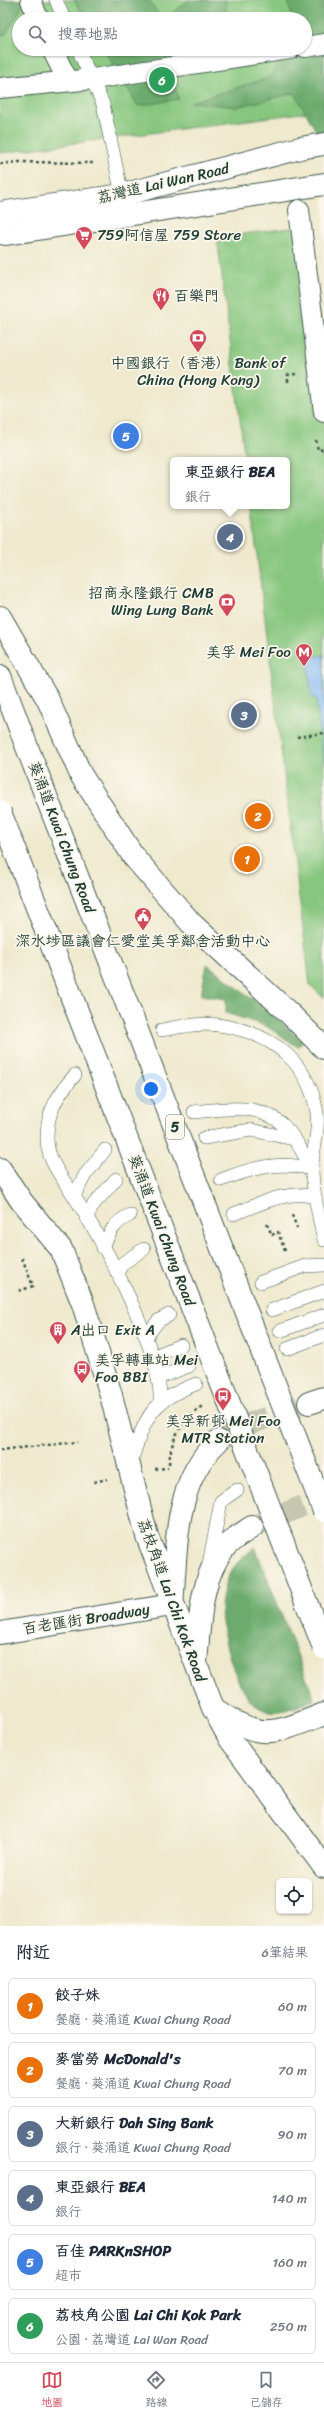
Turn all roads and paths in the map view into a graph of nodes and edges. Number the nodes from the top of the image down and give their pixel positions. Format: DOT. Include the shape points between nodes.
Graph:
graph roads {
  1 [pos="31,0"];
  2 [pos="56,0"];
  3 [pos="35,12"];
  4 [pos="61,12"];
  5 [pos="324,44"];
  6 [pos="312,46"];
  7 [pos="55,56"];
  8 [pos="82,56"];
  9 [pos="244,56"];
  10 [pos="93,79"];
  11 [pos="68,82"];
  12 [pos="0,88"];
  13 [pos="324,144"];
  14 [pos="115,163"];
  15 [pos="0,164"];
  16 [pos="324,184"];
  17 [pos="122,195"];
  18 [pos="299,210"];
  19 [pos="0,213"];
  20 [pos="0,233"];
  21 [pos="324,412"];
  22 [pos="316,440"];
  23 [pos="324,449"];
  24 [pos="0,617"];
  25 [pos="0,676"];
  26 [pos="324,733"];
  27 [pos="297,737"];
  28 [pos="0,812"];
  29 [pos="162,1030"];
  30 [pos="324,1048"];
  31 [pos="75,1075"];
  32 [pos="194,1112"];
  33 [pos="204,1138"];
  34 [pos="294,1139"];
  35 [pos="105,1150"];
  36 [pos="0,1169"];
  37 [pos="312,1169"];
  38 [pos="116,1179"];
  39 [pos="221,1180"];
  40 [pos="74,1196"];
  41 [pos="316,1197"];
  42 [pos="234,1214"];
  43 [pos="130,1215"];
  44 [pos="86,1218"];
  45 [pos="266,1220"];
  46 [pos="324,1240"];
  47 [pos="104,1248"];
  48 [pos="144,1249"];
  49 [pos="286,1254"];
  50 [pos="22,1258"];
  51 [pos="324,1265"];
  52 [pos="117,1273"];
  53 [pos="261,1282"];
  54 [pos="19,1291"];
  55 [pos="324,1291"];
  56 [pos="272,1310"];
  57 [pos="169,1315"];
  58 [pos="324,1315"];
  59 [pos="280,1331"];
  60 [pos="324,1335"];
  61 [pos="146,1337"];
  62 [pos="181,1345"];
  63 [pos="287,1350"];
  64 [pos="152,1357"];
  65 [pos="189,1366"];
  66 [pos="158,1378"];
  67 [pos="196,1384"];
  68 [pos="160,1402"];
  69 [pos="204,1404"];
  70 [pos="218,1441"];
  71 [pos="78,1442"];
  72 [pos="0,1450"];
  73 [pos="129,1466"];
  74 [pos="169,1475"];
  75 [pos="237,1490"];
  76 [pos="324,1511"];
  77 [pos="252,1526"];
  78 [pos="206,1582"];
  79 [pos="172,1605"];
  80 [pos="0,1633"];
  81 [pos="324,1648"];
  82 [pos="195,1665"];
  83 [pos="213,1708"];
  84 [pos="324,1714"];
  85 [pos="324,1867"];
  1 -- 3 [label="street"];
  2 -- 4 [label="lane"];
  5 -- 6 [label="street"];
  7 -- 11 [label="street"];
  8 -- 10 [label="lane"];
  9 -- 10 [label="street"];
  10 -- 11 [label="street"];
  10 -- 14 [label="lane" via="103,104"];
  11 -- 12 [label="street"];
  13 -- 17 [label="main road, 荔灣道 Lai Wan Road"];
  14 -- 15 [label="path"];
  14 -- 17 [label="lane"];
  16 -- 20 [label="main road, 荔灣道 Lai Wan Road"];
  17 -- 19 [label="main road, 荔灣道 Lai Wan Road"];
  18 -- 21 [label="street"];
  22 -- 23 [label="path" via="318,450"];
  24 -- 30 [label="main road" via="48,700 81,775 116,832 171,902 212,944"];
  25 -- 76 [label="main road, 葵涌道 Kwai Chung Road / 5, bridge"];
  26 -- 27 [label="path"];
  28 -- 81 [label="main road, 葵涌道 Kwai Chung Road, bridge"];
  29 -- 37 [label="lane" via="192,1025 224,1025 256,1035 287,1052 304,1074 314,1096 318,1115"];
  31 -- 40 [label="lane" via="58,1095 49,1116 47,1137 50,1155 58,1175"];
  32 -- 34 [label="lane" via="246,1109 265,1114 282,1124"];
  33 -- 34 [label="lane" via="251,1130"];
  34 -- 37 [label="lane"];
  35 -- 40 [label="lane" via="85,1175"];
  36 -- 73 [label="main road, 荔枝角道 Lai Chi Kok Road" via="22,1202 61,1249 84,1304"];
  37 -- 39 [label="lane" via="267,1165"];
  37 -- 41 [label="lane"];
  38 -- 44 [label="lane" via="94,1204"];
  40 -- 44 [label="lane"];
  41 -- 42 [label="lane" via="303,1193 290,1195"];
  41 -- 46 [label="lane"];
  43 -- 47 [label="lane" via="114,1226"];
  44 -- 47 [label="lane"];
  45 -- 49 [label="path" via="272,1235 278,1232"];
  47 -- 52 [label="lane"];
  48 -- 52 [label="lane" via="122,1263"];
  50 -- 54 [label="path" via="33,1286"];
  51 -- 53 [label="lane" via="305,1266"];
  52 -- 61 [label="lane"];
  55 -- 56 [label="lane"];
  57 -- 61 [label="lane" via="154,1325"];
  58 -- 59 [label="lane"];
  60 -- 63 [label="lane"];
  61 -- 64 [label="lane"];
  62 -- 64 [label="lane"];
  64 -- 66 [label="lane"];
  65 -- 66 [label="lane"];
  66 -- 68 [label="lane"];
  67 -- 68 [label="lane"];
  68 -- 73 [label="lane" via="142,1429"];
  69 -- 74 [label="path" via="190,1414 178,1428 170,1448"];
  70 -- 79 [label="main road" via="204,1454 184,1496"];
  71 -- 72 [label="path"];
  73 -- 79 [label="main road, 荔枝角道 Lai Chi Kok Road" via="147,1536"];
  75 -- 78 [label="lane" via="226,1495 217,1509"];
  77 -- 78 [label="main road" via="226,1546 213,1564"];
  78 -- 82 [label="main road"];
  79 -- 80 [label="main road, 百老匯街 Broadway"];
  79 -- 82 [label="main road, 荔枝角道 Lai Chi Kok Road"];
  82 -- 83 [label="main road, 荔枝角道 Lai Chi Kok Road"];
  83 -- 84 [label="main road" via="237,1725 254,1731 272,1732"];
  83 -- 85 [label="main road, 荔枝角道 Lai Chi Kok Road" via="230,1739"];
}
